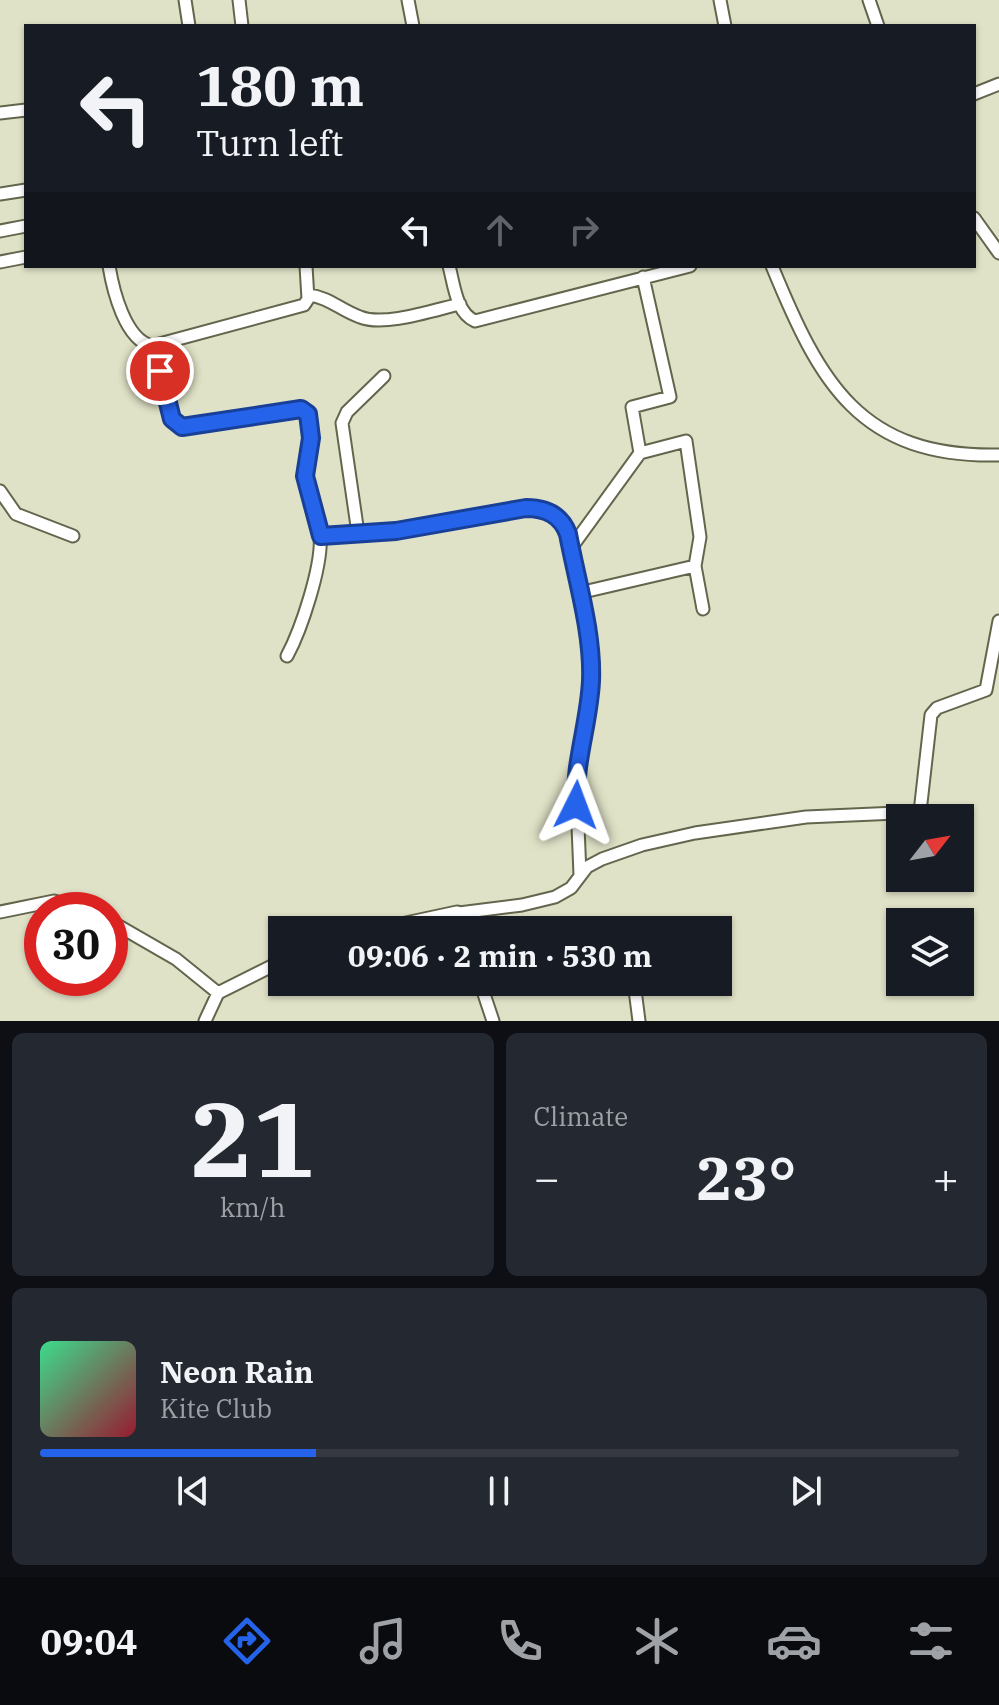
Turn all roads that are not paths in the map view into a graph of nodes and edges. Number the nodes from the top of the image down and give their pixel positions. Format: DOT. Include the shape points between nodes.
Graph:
graph roads {
  1 [pos="185,0"];
  2 [pos="239,0"];
  3 [pos="408,0"];
  4 [pos="720,0"];
  5 [pos="869,0"];
  6 [pos="189,24"];
  7 [pos="242,24"];
  8 [pos="413,24"];
  9 [pos="725,24"];
  10 [pos="877,24"];
  11 [pos="999,84"];
  12 [pos="976,93"];
  13 [pos="24,110"];
  14 [pos="0,113"];
  15 [pos="24,190"];
  16 [pos="0,194"];
  17 [pos="976,221"];
  18 [pos="24,226"];
  19 [pos="0,231"];
  20 [pos="999,253"];
  21 [pos="24,257"];
  22 [pos="0,262"];
  23 [pos="110,268"];
  24 [pos="306,268"];
  25 [pos="450,268"];
  26 [pos="681,268"];
  27 [pos="773,268"];
  28 [pos="643,277"];
  29 [pos="308,295"];
  30 [pos="460,304"];
  31 [pos="154,346"];
  32 [pos="384,376"];
  33 [pos="640,453"];
  34 [pos="999,455"];
  35 [pos="0,491"];
  36 [pos="358,533"];
  37 [pos="73,536"];
  38 [pos="321,536"];
  39 [pos="571,548"];
  40 [pos="695,566"];
  41 [pos="579,593"];
  42 [pos="703,609"];
  43 [pos="999,621"];
  44 [pos="287,656"];
  45 [pos="580,875"];
  46 [pos="24,907"];
  47 [pos="0,912"];
  48 [pos="459,913"];
  49 [pos="444,916"];
  50 [pos="460,916"];
  51 [pos="128,930"];
  52 [pos="268,968"];
  53 [pos="218,993"];
  54 [pos="485,996"];
  55 [pos="636,996"];
  56 [pos="205,1021"];
  57 [pos="493,1021"];
  58 [pos="639,1021"];
  1 -- 6 [label="street"];
  2 -- 7 [label="street"];
  3 -- 8 [label="street"];
  4 -- 9 [label="street"];
  5 -- 10 [label="street"];
  11 -- 12 [label="street"];
  13 -- 14 [label="street"];
  15 -- 16 [label="street"];
  17 -- 20 [label="street"];
  18 -- 19 [label="street"];
  21 -- 22 [label="street"];
  23 -- 31 [label="street" via="128,324 145,345"];
  24 -- 29 [label="street"];
  25 -- 30 [label="street"];
  26 -- 28 [label="street"];
  27 -- 34 [label="street" via="818,362 863,419 934,451"];
  28 -- 30 [label="street" via="485,320 467,317"];
  28 -- 33 [label="street" via="670,397 632,407"];
  29 -- 30 [label="street" via="375,320"];
  29 -- 31 [label="street" via="304,305"];
  31 -- 38 [label="street" via="176,425 301,409 308,414 311,438 305,476"];
  32 -- 36 [label="street" via="342,423"];
  33 -- 39 [label="street"];
  33 -- 40 [label="street" via="686,441 700,537"];
  35 -- 37 [label="street" via="16,514"];
  36 -- 38 [label="street"];
  36 -- 39 [label="street" via="538,508 565,526"];
  38 -- 44 [label="street" via="300,629"];
  39 -- 41 [label="street"];
  40 -- 41 [label="street"];
  40 -- 42 [label="street"];
  41 -- 45 [label="street" via="591,679 576,777"];
  43 -- 45 [label="street" via="986,690 931,715 920,812 806,817 695,833 615,854"];
  45 -- 48 [label="street" via="568,890 536,903"];
  46 -- 47 [label="street"];
  48 -- 49 [label="street"];
  48 -- 50 [label="street"];
  51 -- 53 [label="street"];
  52 -- 53 [label="street"];
  53 -- 56 [label="street"];
  54 -- 57 [label="street"];
  55 -- 58 [label="street"];
}
